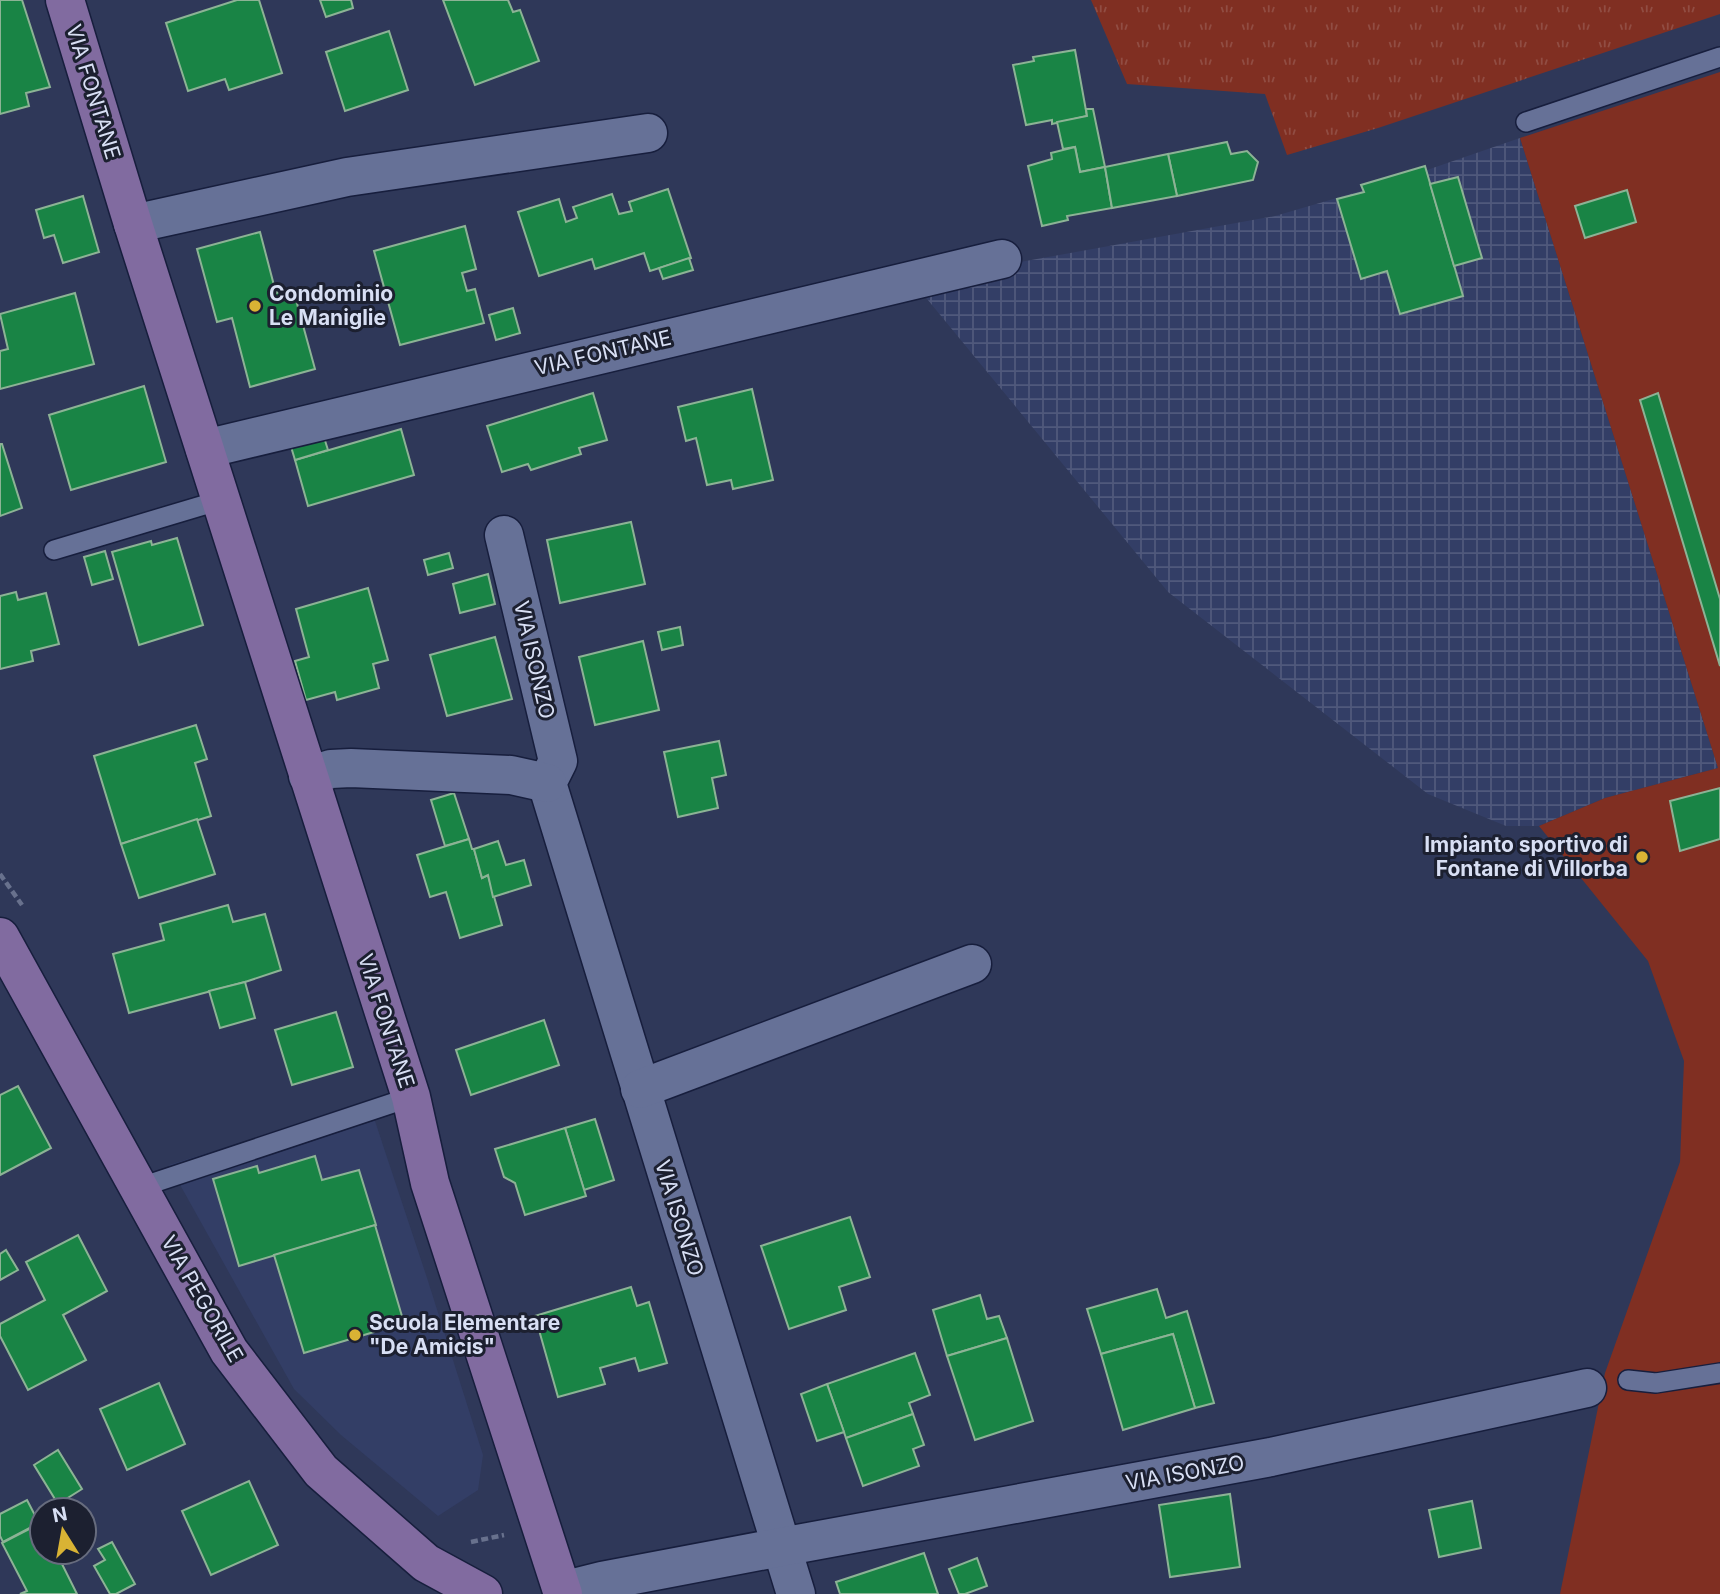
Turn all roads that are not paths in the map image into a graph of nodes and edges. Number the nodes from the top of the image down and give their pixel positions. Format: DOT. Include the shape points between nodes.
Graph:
graph roads {
  1 [pos="65,0"];
  2 [pos="1720,57"];
  3 [pos="1526,122"];
  4 [pos="648,133"];
  5 [pos="134,224"];
  6 [pos="1002,259"];
  7 [pos="205,449"];
  8 [pos="221,500"];
  9 [pos="504,535"];
  10 [pos="54,550"];
  11 [pos="308,776"];
  12 [pos="547,783"];
  13 [pos="0,937"];
  14 [pos="972,964"];
  15 [pos="640,1089"];
  16 [pos="411,1097"];
  17 [pos="138,1188"];
  18 [pos="1720,1373"];
  19 [pos="1628,1380"];
  20 [pos="1587,1388"];
  21 [pos="781,1547"];
  22 [pos="562,1593"];
  23 [pos="483,1594"];
  24 [pos="796,1594"];
  1 -- 5 [label="street, VIA FONTANE"];
  2 -- 3 [label="lane"];
  4 -- 5 [label="street" via="347,177"];
  5 -- 7 [label="street, VIA FONTANE"];
  6 -- 7 [label="street, VIA FONTANE"];
  7 -- 8 [label="street, VIA FONTANE"];
  8 -- 10 [label="lane"];
  8 -- 11 [label="street, VIA FONTANE"];
  9 -- 12 [label="street, VIA ISONZO" via="558,761"];
  11 -- 12 [label="street" via="351,768 511,775"];
  11 -- 16 [label="street, VIA FONTANE"];
  12 -- 15 [label="street, VIA ISONZO"];
  13 -- 17 [label="street, VIA PEGORILE"];
  14 -- 15 [label="street"];
  15 -- 21 [label="street, VIA ISONZO"];
  16 -- 17 [label="lane"];
  16 -- 22 [label="street, VIA FONTANE" via="430,1183"];
  17 -- 23 [label="street, VIA PEGORILE" via="229,1351 321,1471 426,1563"];
  18 -- 19 [label="lane" via="1656,1383"];
  20 -- 21 [label="street, VIA ISONZO" via="1271,1457"];
  21 -- 22 [label="street, VIA ISONZO" via="602,1581"];
  21 -- 24 [label="street, VIA ISONZO"];
}
